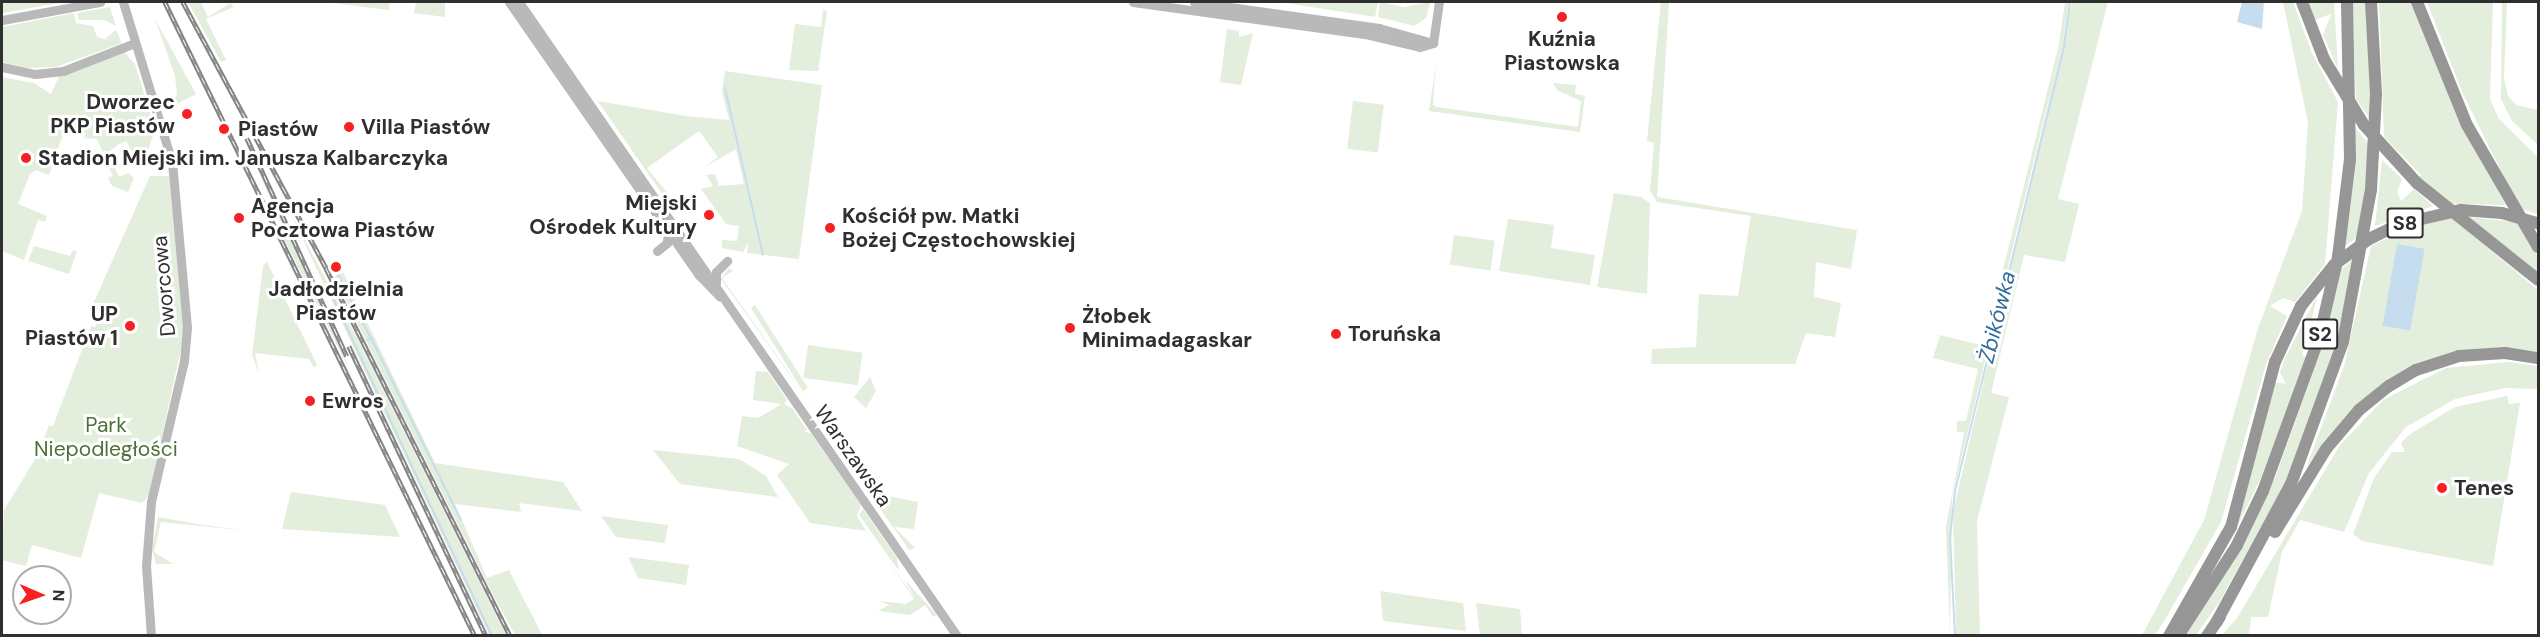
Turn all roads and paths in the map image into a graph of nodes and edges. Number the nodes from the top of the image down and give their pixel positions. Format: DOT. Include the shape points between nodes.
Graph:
graph roads {
  1 [pos="100,2"];
  2 [pos="123,2"];
  3 [pos="509,2"];
  4 [pos="519,2"];
  5 [pos="1133,2"];
  6 [pos="1194,2"];
  7 [pos="1439,2"];
  8 [pos="2302,2"];
  9 [pos="2347,2"];
  10 [pos="2371,2"];
  11 [pos="2417,2"];
  12 [pos="2,20"];
  13 [pos="135,43"];
  14 [pos="1432,43"];
  15 [pos="2,67"];
  16 [pos="2538,223"];
  17 [pos="668,230"];
  18 [pos="2538,247"];
  19 [pos="657,251"];
  20 [pos="727,261"];
  21 [pos="2538,280"];
  22 [pos="716,283"];
  23 [pos="720,297"];
  24 [pos="2538,357"];
  25 [pos="2216,623"];
  26 [pos="151,636"];
  27 [pos="957,636"];
  28 [pos="2169,636"];
  29 [pos="2178,636"];
  30 [pos="2208,636"];
  1 -- 12 [label="street"];
  2 -- 13 [label="street, Dworcowa"];
  3 -- 17 [label="street, Warszawska"];
  4 -- 22 [label="street, Warszawska"];
  5 -- 14 [label="street" via="1370,35 1420,47"];
  6 -- 14 [label="street" via="1379,27"];
  7 -- 14 [label="street"];
  8 -- 21 [label="highway, bridge" via="2324,59 2364,125 2417,183"];
  9 -- 29 [label="highway, S2" via="2350,159 2338,257 2319,338 2264,491 2232,552"];
  10 -- 25 [label="highway, S2" via="2376,94 2371,190 2343,342 2295,475"];
  11 -- 18 [label="highway" via="2467,125"];
  13 -- 15 [label="street" via="63,71 34,74"];
  13 -- 26 [label="street, Dworcowa" via="172,162 187,327 184,361 151,502 146,566"];
  16 -- 28 [label="highway, S8, bridge" via="2502,213 2462,210 2400,224 2343,258 2301,306 2275,362 2231,527"];
  17 -- 19 [label="street" via="668,240"];
  17 -- 23 [label="street, Warszawska"];
  20 -- 22 [label="street" via="716,272"];
  22 -- 23 [label="street, Warszawska"];
  23 -- 27 [label="street, Warszawska"];
  24 -- 25 [label="highway" via="2505,353 2459,356 2416,370 2374,397 2314,466"];
  25 -- 30 [label="highway, S2"];
}
